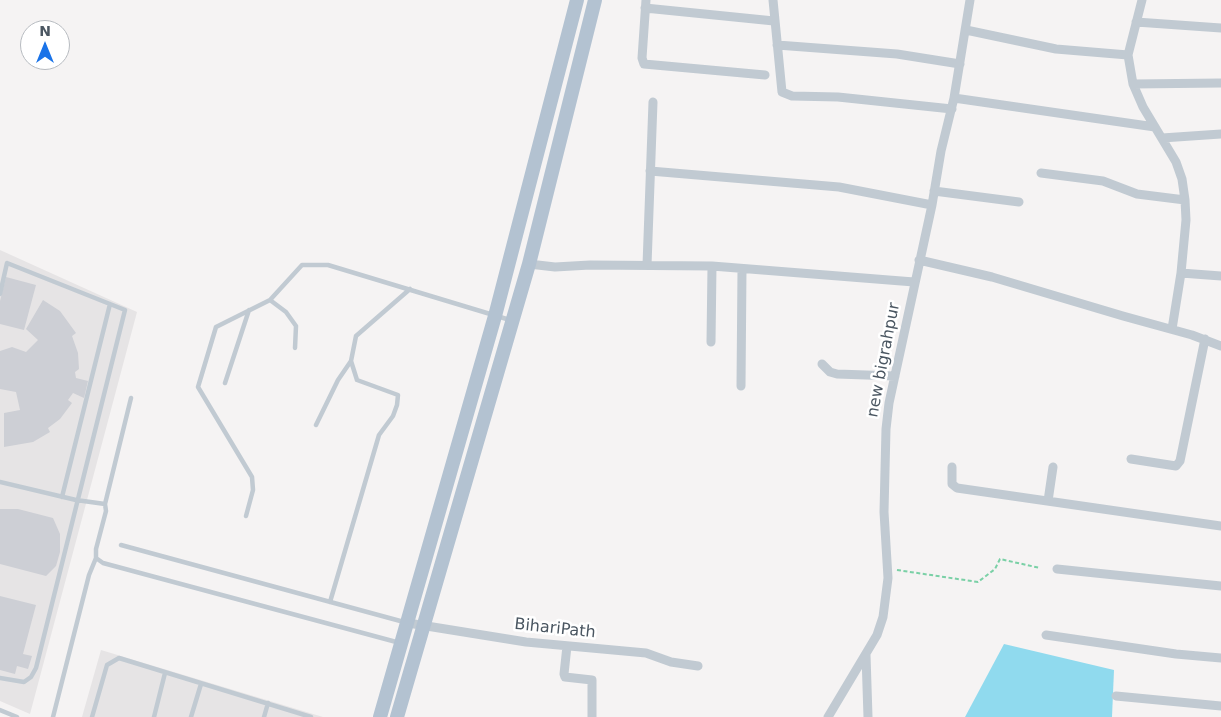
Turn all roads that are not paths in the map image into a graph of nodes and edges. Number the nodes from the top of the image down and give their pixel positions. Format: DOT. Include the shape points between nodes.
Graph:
graph roads {
  1 [pos="577,0"];
  2 [pos="595,0"];
  3 [pos="773,0"];
  4 [pos="970,0"];
  5 [pos="1140,0"];
  6 [pos="645,4"];
  7 [pos="774,21"];
  8 [pos="1136,22"];
  9 [pos="1221,28"];
  10 [pos="569,30"];
  11 [pos="966,30"];
  12 [pos="586,34"];
  13 [pos="777,45"];
  14 [pos="1128,55"];
  15 [pos="960,64"];
  16 [pos="765,75"];
  17 [pos="1221,83"];
  18 [pos="1133,84"];
  19 [pos="954,98"];
  20 [pos="653,102"];
  21 [pos="952,109"];
  22 [pos="1155,126"];
  23 [pos="1221,134"];
  24 [pos="1162,138"];
  25 [pos="650,171"];
  26 [pos="1041,173"];
  27 [pos="934,191"];
  28 [pos="1185,200"];
  29 [pos="1019,202"];
  30 [pos="932,205"];
  31 [pos="522,212"];
  32 [pos="541,217"];
  33 [pos="919,260"];
  34 [pos="529,264"];
  35 [pos="647,265"];
  36 [pos="712,266"];
  37 [pos="742,269"];
  38 [pos="1181,273"];
  39 [pos="1221,276"];
  40 [pos="914,282"];
  41 [pos="410,289"];
  42 [pos="0,294"];
  43 [pos="270,300"];
  44 [pos="110,304"];
  45 [pos="249,310"];
  46 [pos="495,316"];
  47 [pos="512,320"];
  48 [pos="1172,329"];
  49 [pos="1205,339"];
  50 [pos="711,342"];
  51 [pos="1221,346"];
  52 [pos="295,348"];
  53 [pos="351,362"];
  54 [pos="822,364"];
  55 [pos="895,376"];
  56 [pos="225,383"];
  57 [pos="741,386"];
  58 [pos="131,398"];
  59 [pos="316,425"];
  60 [pos="1131,459"];
  61 [pos="952,467"];
  62 [pos="1053,467"];
  63 [pos="0,482"];
  64 [pos="62,497"];
  65 [pos="76,500"];
  66 [pos="1048,501"];
  67 [pos="105,504"];
  68 [pos="246,516"];
  69 [pos="1221,526"];
  70 [pos="121,545"];
  71 [pos="96,558"];
  72 [pos="1057,569"];
  73 [pos="1221,586"];
  74 [pos="330,602"];
  75 [pos="408,623"];
  76 [pos="422,626"];
  77 [pos="1046,635"];
  78 [pos="402,643"];
  79 [pos="567,646"];
  80 [pos="866,654"];
  81 [pos="1221,658"];
  82 [pos="698,666"];
  83 [pos="165,672"];
  84 [pos="0,678"];
  85 [pos="201,684"];
  86 [pos="1116,696"];
  87 [pos="268,703"];
  88 [pos="1221,706"];
  89 [pos="0,710"];
  90 [pos="17,717"];
  91 [pos="53,717"];
  92 [pos="92,717"];
  93 [pos="154,717"];
  94 [pos="191,717"];
  95 [pos="264,717"];
  96 [pos="310,717"];
  97 [pos="380,717"];
  98 [pos="397,717"];
  99 [pos="592,717"];
  100 [pos="828,717"];
  101 [pos="868,717"];
  1 -- 10 [label="main road"];
  2 -- 12 [label="main road"];
  3 -- 7 [label="street"];
  4 -- 11 [label="street, new bigrahpur"];
  5 -- 8 [label="street"];
  6 -- 7 [label="street"];
  6 -- 16 [label="street" via="644,64"];
  7 -- 13 [label="street"];
  8 -- 9 [label="street"];
  8 -- 14 [label="street"];
  10 -- 12 [label="main road"];
  10 -- 31 [label="main road"];
  11 -- 14 [label="street" via="1056,50"];
  11 -- 15 [label="street, new bigrahpur"];
  12 -- 32 [label="main road"];
  13 -- 15 [label="street" via="897,54"];
  13 -- 21 [label="street" via="780,86 787,95 838,96"];
  14 -- 18 [label="street"];
  15 -- 19 [label="street, new bigrahpur"];
  17 -- 18 [label="street"];
  18 -- 22 [label="street"];
  19 -- 21 [label="street, new bigrahpur"];
  19 -- 22 [label="street"];
  20 -- 25 [label="street"];
  21 -- 27 [label="street, new bigrahpur"];
  22 -- 24 [label="street"];
  23 -- 24 [label="street"];
  24 -- 28 [label="street" via="1179,171"];
  25 -- 30 [label="street" via="839,187"];
  25 -- 35 [label="street"];
  26 -- 28 [label="street" via="1103,181 1137,194"];
  27 -- 29 [label="street"];
  27 -- 30 [label="street, new bigrahpur"];
  28 -- 38 [label="street"];
  30 -- 33 [label="street, new bigrahpur"];
  31 -- 32 [label="main road"];
  31 -- 46 [label="main road"];
  32 -- 34 [label="main road"];
  33 -- 40 [label="street, new bigrahpur"];
  33 -- 48 [label="street" via="992,277"];
  34 -- 35 [label="street" via="555,267"];
  34 -- 47 [label="main road"];
  35 -- 36 [label="street"];
  36 -- 37 [label="street"];
  36 -- 50 [label="street"];
  37 -- 40 [label="street"];
  37 -- 57 [label="street"];
  38 -- 39 [label="street"];
  38 -- 48 [label="street"];
  40 -- 55 [label="street, new bigrahpur"];
  41 -- 43 [label="lane" via="328,265 302,265"];
  41 -- 46 [label="lane"];
  41 -- 53 [label="lane" via="356,336"];
  42 -- 44 [label="lane" via="7,263"];
  43 -- 45 [label="lane"];
  43 -- 52 [label="lane" via="286,312 296,326"];
  44 -- 64 [label="lane"];
  44 -- 65 [label="lane" via="125,310"];
  45 -- 56 [label="lane"];
  45 -- 68 [label="lane" via="216,327 198,387 252,477 253,490"];
  46 -- 47 [label="lane"];
  46 -- 75 [label="main road"];
  47 -- 76 [label="main road"];
  48 -- 49 [label="street"];
  49 -- 51 [label="street"];
  49 -- 60 [label="street" via="1180,461 1176,466"];
  53 -- 59 [label="lane" via="338,380"];
  53 -- 74 [label="lane" via="357,380 398,395 398,405 379,435"];
  54 -- 55 [label="street" via="837,374"];
  55 -- 80 [label="street, new bigrahpur" via="886,429 887,598 877,635"];
  58 -- 67 [label="lane"];
  61 -- 66 [label="street" via="952,484 957,488"];
  62 -- 66 [label="street"];
  63 -- 64 [label="lane"];
  64 -- 65 [label="lane"];
  65 -- 67 [label="lane"];
  65 -- 84 [label="lane" via="36,668 24,682"];
  66 -- 69 [label="street"];
  67 -- 71 [label="lane"];
  70 -- 74 [label="lane"];
  71 -- 78 [label="lane" via="103,563"];
  71 -- 91 [label="lane"];
  72 -- 73 [label="street"];
  74 -- 75 [label="lane"];
  75 -- 76 [label="street, BihariPath"];
  75 -- 78 [label="main road"];
  76 -- 79 [label="street, BihariPath"];
  76 -- 98 [label="main road"];
  77 -- 81 [label="street"];
  78 -- 97 [label="main road"];
  79 -- 82 [label="street, BihariPath" via="646,653 671,662"];
  79 -- 99 [label="street" via="565,677 592,680"];
  80 -- 100 [label="street, new bigrahpur"];
  80 -- 101 [label="street"];
  83 -- 85 [label="lane"];
  83 -- 92 [label="lane" via="119,658 112,660 107,665"];
  83 -- 93 [label="lane"];
  85 -- 87 [label="lane"];
  85 -- 94 [label="lane"];
  86 -- 88 [label="street"];
  87 -- 95 [label="lane"];
  87 -- 96 [label="lane"];
  89 -- 90 [label="lane"];
}
